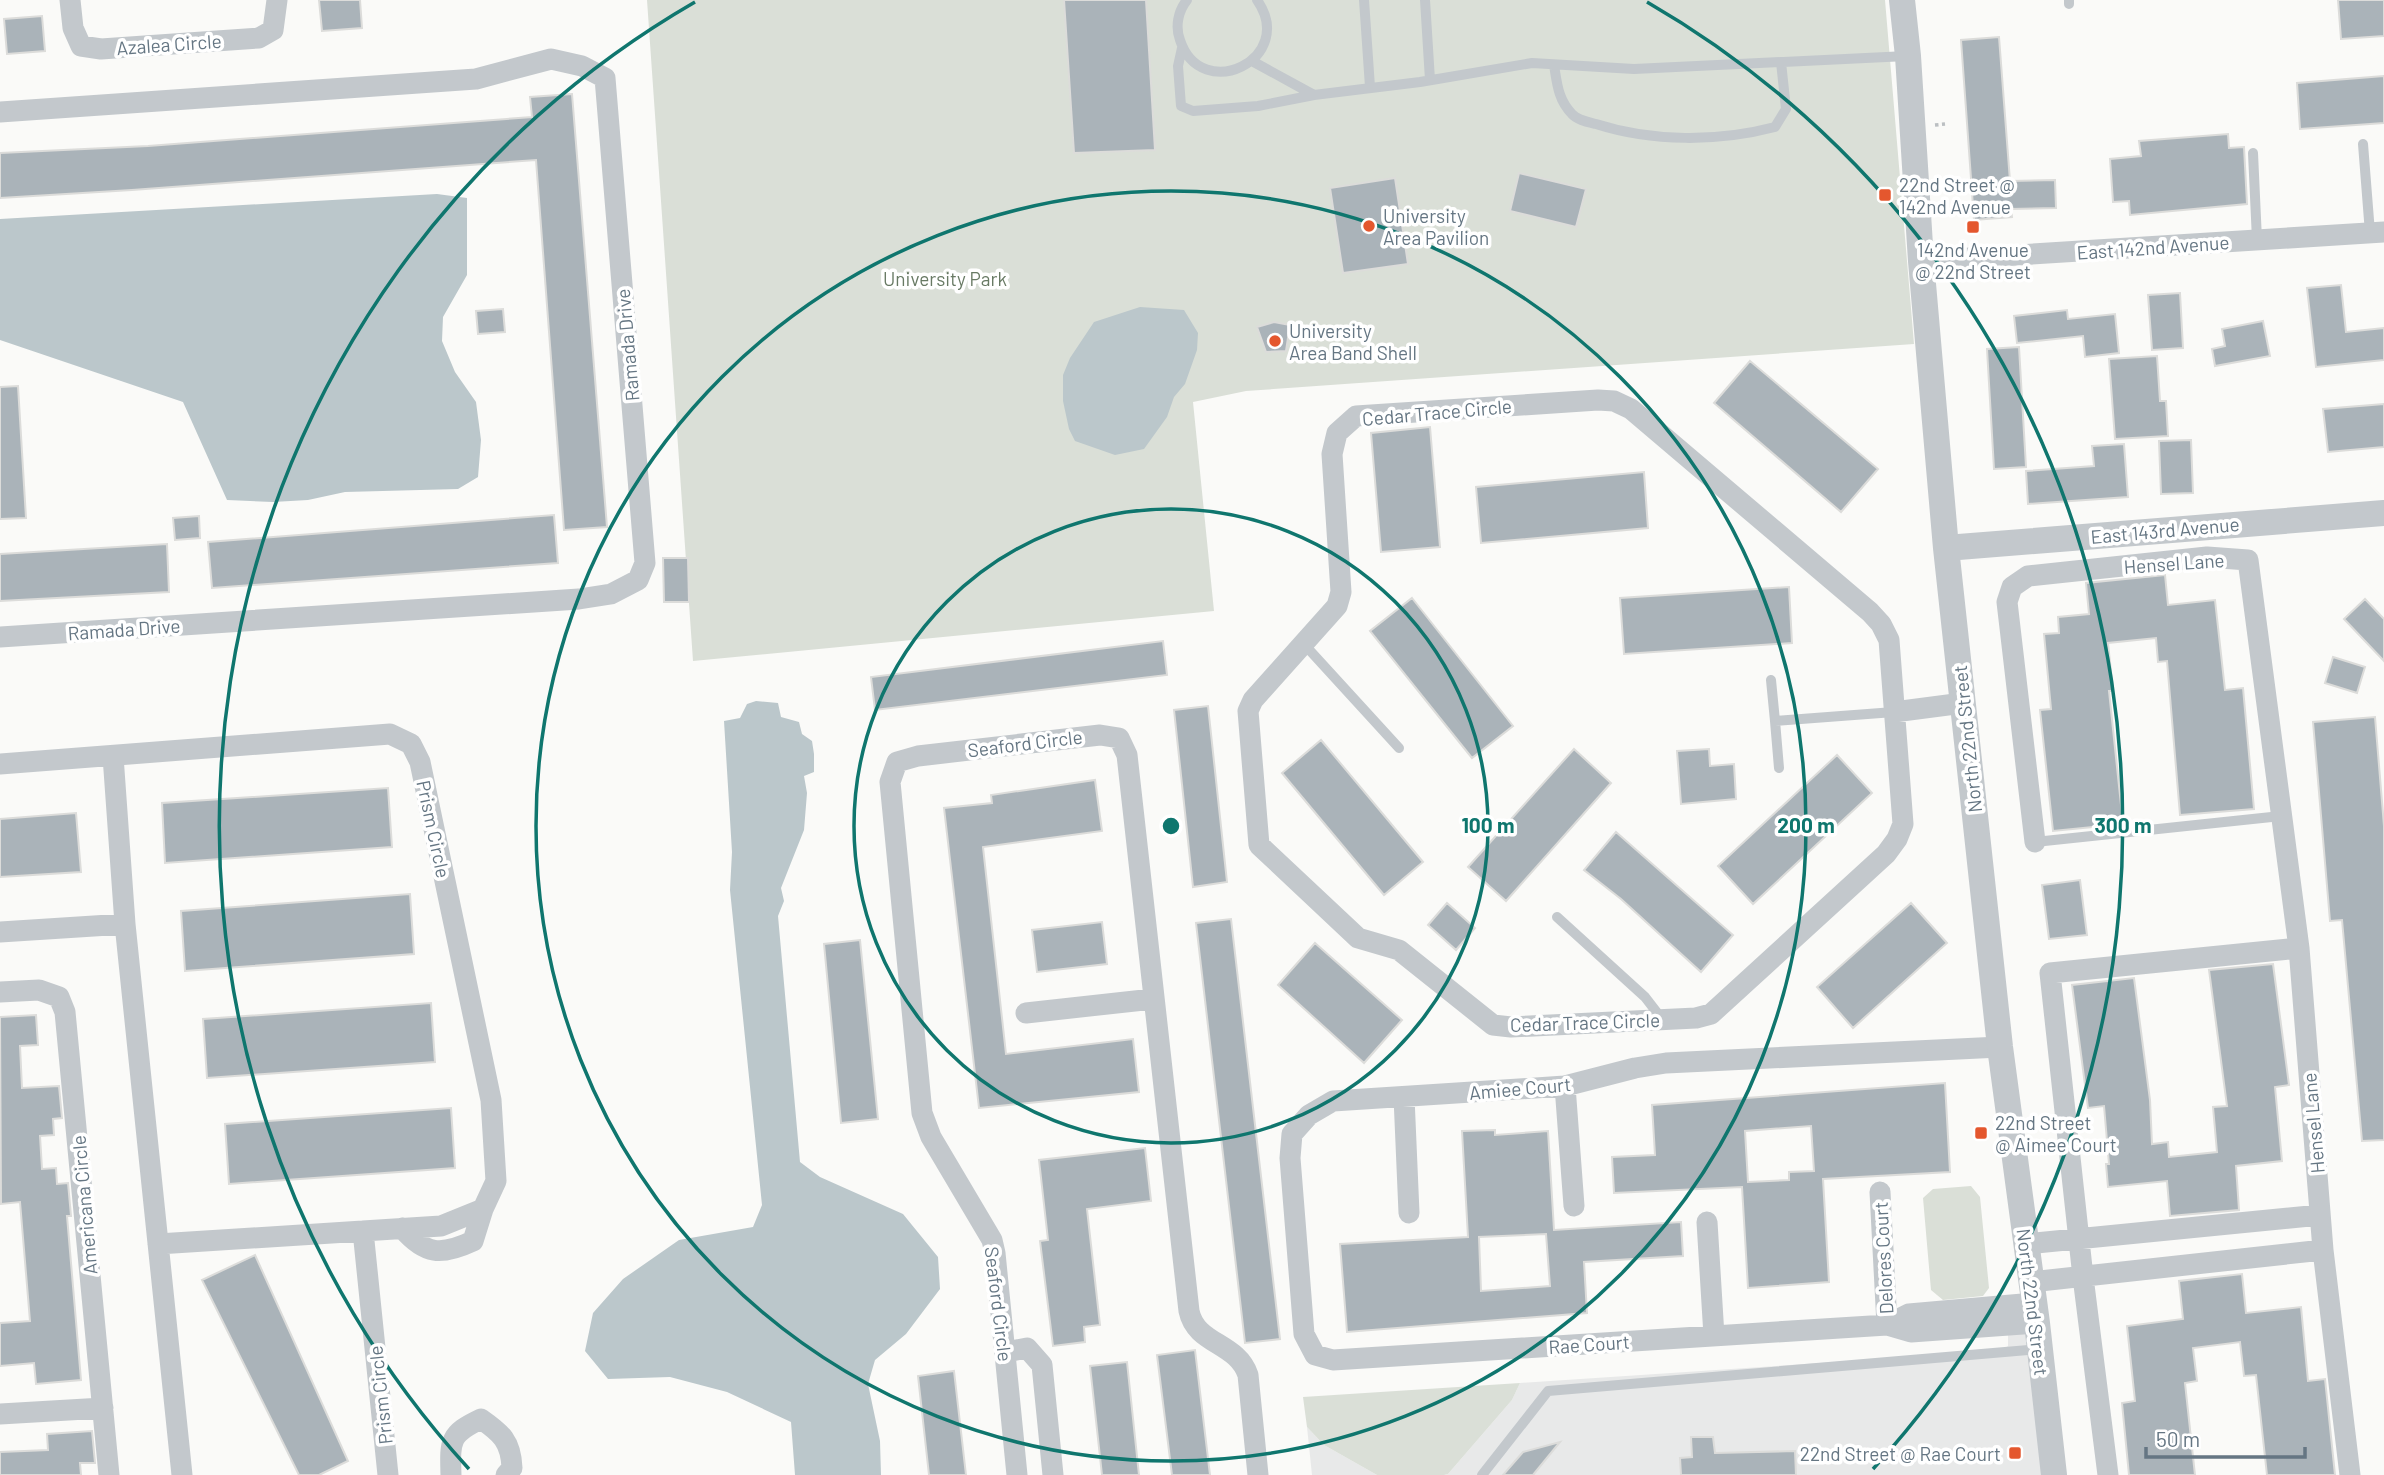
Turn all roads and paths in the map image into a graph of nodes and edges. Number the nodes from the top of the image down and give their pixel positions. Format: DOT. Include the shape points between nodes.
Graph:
graph roads {
  1 [pos="71,0"];
  2 [pos="277,0"];
  3 [pos="1187,0"];
  4 [pos="1257,0"];
  5 [pos="1364,0"];
  6 [pos="1425,0"];
  7 [pos="1902,0"];
  8 [pos="1182,48"];
  9 [pos="1908,56"];
  10 [pos="1252,61"];
  11 [pos="1781,62"];
  12 [pos="1554,65"];
  13 [pos="1430,80"];
  14 [pos="1370,87"];
  15 [pos="1314,94"];
  16 [pos="0,112"];
  17 [pos="2363,144"];
  18 [pos="2253,153"];
  19 [pos="2377,233"];
  20 [pos="2258,240"];
  21 [pos="1921,261"];
  22 [pos="2384,513"];
  23 [pos="2244,524"];
  24 [pos="1946,548"];
  25 [pos="2248,560"];
  26 [pos="0,637"];
  27 [pos="1303,643"];
  28 [pos="1771,680"];
  29 [pos="1963,703"];
  30 [pos="1894,712"];
  31 [pos="1775,721"];
  32 [pos="1399,748"];
  33 [pos="113,756"];
  34 [pos="0,764"];
  35 [pos="1779,768"];
  36 [pos="2281,816"];
  37 [pos="2035,842"];
  38 [pos="1557,918"];
  39 [pos="125,924"];
  40 [pos="0,932"];
  41 [pos="2298,948"];
  42 [pos="0,992"];
  43 [pos="1153,999"];
  44 [pos="1027,1013"];
  45 [pos="1662,1019"];
  46 [pos="2000,1047"];
  47 [pos="1565,1087"];
  48 [pos="1404,1097"];
  49 [pos="1880,1192"];
  50 [pos="1573,1206"];
  51 [pos="1409,1213"];
  52 [pos="2320,1214"];
  53 [pos="1707,1222"];
  54 [pos="363,1231"];
  55 [pos="2079,1238"];
  56 [pos="158,1244"];
  57 [pos="2026,1244"];
  58 [pos="2323,1250"];
  59 [pos="2083,1277"];
  60 [pos="2035,1314"];
  61 [pos="1887,1325"];
  62 [pos="1304,1334"];
  63 [pos="1714,1336"];
  64 [pos="1006,1352"];
  65 [pos="103,1408"];
  66 [pos="0,1413"];
  67 [pos="109,1475"];
  68 [pos="182,1475"];
  69 [pos="388,1475"];
  70 [pos="451,1475"];
  71 [pos="506,1475"];
  72 [pos="1017,1475"];
  73 [pos="1053,1475"];
  74 [pos="1258,1475"];
  75 [pos="1482,1475"];
  76 [pos="2054,1475"];
  77 [pos="2108,1475"];
  78 [pos="2350,1475"];
  1 -- 2 [label="street, Azalea Circle" via="73,28 81,46 101,49 259,37 273,30"];
  3 -- 8 [label="lane" via="1178,18"];
  4 -- 10 [label="lane" via="1265,13 1266,39"];
  5 -- 14 [label="lane"];
  6 -- 13 [label="lane"];
  7 -- 9 [label="street, North 22nd Street"];
  8 -- 10 [label="lane" via="1190,59 1214,72 1241,68"];
  8 -- 15 [label="lane" via="1178,66 1181,106 1193,111 1258,106"];
  9 -- 11 [label="lane"];
  9 -- 21 [label="street, North 22nd Street"];
  10 -- 15 [label="lane"];
  11 -- 12 [label="lane" via="1634,69"];
  11 -- 12 [label="lane" via="1786,109 1775,127 1746,135 1679,138 1621,132 1574,117 1560,100"];
  12 -- 13 [label="lane" via="1532,63"];
  13 -- 14 [label="lane"];
  14 -- 15 [label="lane"];
  16 -- 26 [label="street, Ramada Drive" via="476,79 551,59 582,66 605,78 645,563 638,580 611,594 579,599"];
  17 -- 19 [label="lane"];
  18 -- 20 [label="lane"];
  19 -- 20 [label="street, East 142nd Avenue"];
  20 -- 21 [label="street, East 142nd Avenue"];
  21 -- 24 [label="street, North 22nd Street"];
  22 -- 23 [label="street, East 143rd Avenue"];
  23 -- 24 [label="street, East 143rd Avenue"];
  23 -- 25 [label="street"];
  24 -- 29 [label="street, North 22nd Street"];
  25 -- 36 [label="street, Hensel Lane"];
  25 -- 37 [label="street, Hensel Lane" via="2207,557 2028,576 2012,587 2007,603"];
  27 -- 30 [label="street, Cedar Trace Circle" via="1337,606 1341,592 1332,454 1337,433 1356,416 1614,401 1631,410 1881,624 1889,640"];
  27 -- 32 [label="lane"];
  27 -- 45 [label="street, Cedar Trace Circle" via="1248,710 1259,845 1269,857 1358,938 1399,950 1493,1025"];
  28 -- 31 [label="lane"];
  29 -- 30 [label="street"];
  29 -- 46 [label="street, North 22nd Street"];
  30 -- 31 [label="lane"];
  30 -- 45 [label="street, Cedar Trace Circle" via="1903,824 1898,839 1711,1013"];
  31 -- 35 [label="lane"];
  33 -- 34 [label="street, Prism Circle"];
  33 -- 39 [label="street"];
  33 -- 54 [label="street, Prism Circle" via="390,734 411,744 420,762 491,1100 496,1181 472,1241 452,1251 427,1250 402,1228"];
  36 -- 37 [label="lane"];
  36 -- 41 [label="street, Hensel Lane"];
  38 -- 45 [label="lane" via="1645,997"];
  39 -- 40 [label="street"];
  39 -- 56 [label="street"];
  41 -- 52 [label="street, Hensel Lane"];
  41 -- 55 [label="street" via="2050,972"];
  42 -- 65 [label="street, Americana Circle" via="39,990 59,997 65,1012"];
  43 -- 44 [label="street"];
  43 -- 64 [label="street, Seaford Circle" via="1127,755 1119,738 1100,735 897,762 890,782 922,1113 931,1137 992,1240"];
  43 -- 74 [label="street, Seaford Circle" via="1191,1322 1244,1363"];
  46 -- 47 [label="street, Amiee Court" via="1666,1063"];
  46 -- 57 [label="street, North 22nd Street"];
  47 -- 48 [label="street, Amiee Court"];
  47 -- 50 [label="street"];
  48 -- 51 [label="street"];
  48 -- 62 [label="street, Amiee Court" via="1334,1101 1310,1115 1292,1134"];
  49 -- 61 [label="street, Delores Court"];
  52 -- 55 [label="street"];
  52 -- 58 [label="street, Hensel Lane"];
  53 -- 63 [label="street"];
  54 -- 56 [label="street, Prism Circle"];
  54 -- 69 [label="street, Prism Circle"];
  55 -- 57 [label="street"];
  55 -- 59 [label="street"];
  56 -- 68 [label="street"];
  57 -- 60 [label="street, North 22nd Street"];
  58 -- 59 [label="street"];
  58 -- 78 [label="street, Hensel Lane"];
  59 -- 60 [label="street, Rae Court"];
  59 -- 77 [label="street"];
  60 -- 61 [label="street, Rae Court" via="1911,1332"];
  60 -- 75 [label="lane" via="1548,1391"];
  60 -- 76 [label="street, North 22nd Street"];
  61 -- 63 [label="street, Rae Court"];
  62 -- 63 [label="street, Rae Court" via="1315,1355 1333,1360"];
  64 -- 72 [label="street, Seaford Circle"];
  64 -- 73 [label="street" via="1027,1348 1042,1365"];
  65 -- 66 [label="street"];
  65 -- 67 [label="street, Americana Circle"];
  70 -- 71 [label="street" via="450,1448 460,1429 481,1419 500,1432 511,1451 512,1468"];
}
